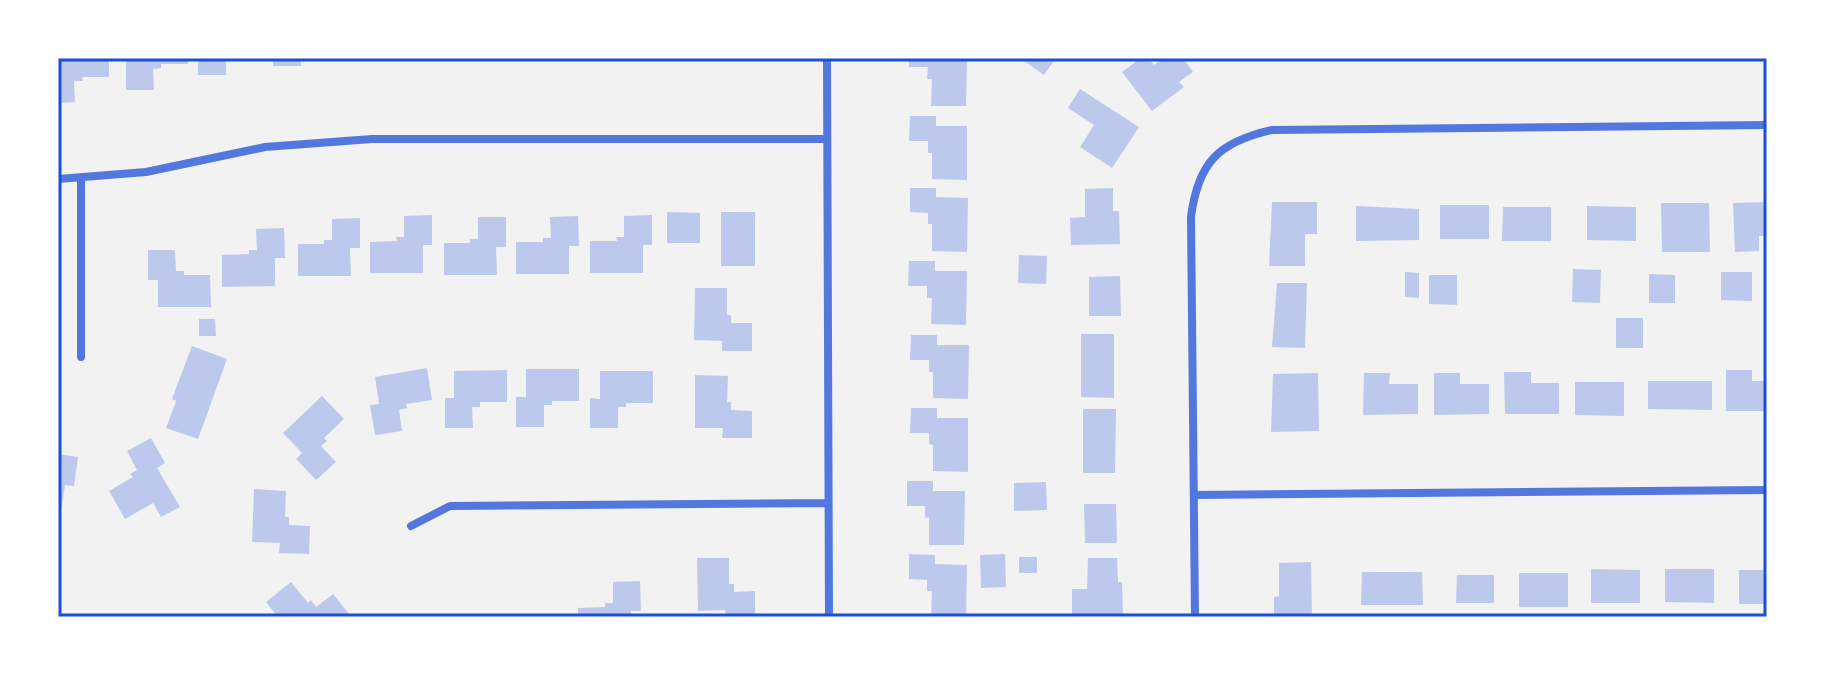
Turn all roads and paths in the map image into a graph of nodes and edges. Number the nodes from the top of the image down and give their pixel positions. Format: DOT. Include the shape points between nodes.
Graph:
graph roads {
  1 [pos="827,58"];
  2 [pos="1767,125"];
  3 [pos="827,139"];
  4 [pos="58,179"];
  5 [pos="81,179"];
  6 [pos="81,357"];
  7 [pos="1767,490"];
  8 [pos="1194,495"];
  9 [pos="828,503"];
  10 [pos="411,526"];
  11 [pos="829,617"];
  12 [pos="1195,617"];
  1 -- 3 [label="street"];
  2 -- 8 [label="street" via="1272,130 1224,147 1197,180 1191,217"];
  3 -- 5 [label="street" via="372,139 265,147 146,172"];
  3 -- 9 [label="street"];
  4 -- 5 [label="street"];
  5 -- 6 [label="street"];
  7 -- 8 [label="street"];
  8 -- 12 [label="street"];
  9 -- 10 [label="street" via="450,506"];
  9 -- 11 [label="street"];
}
